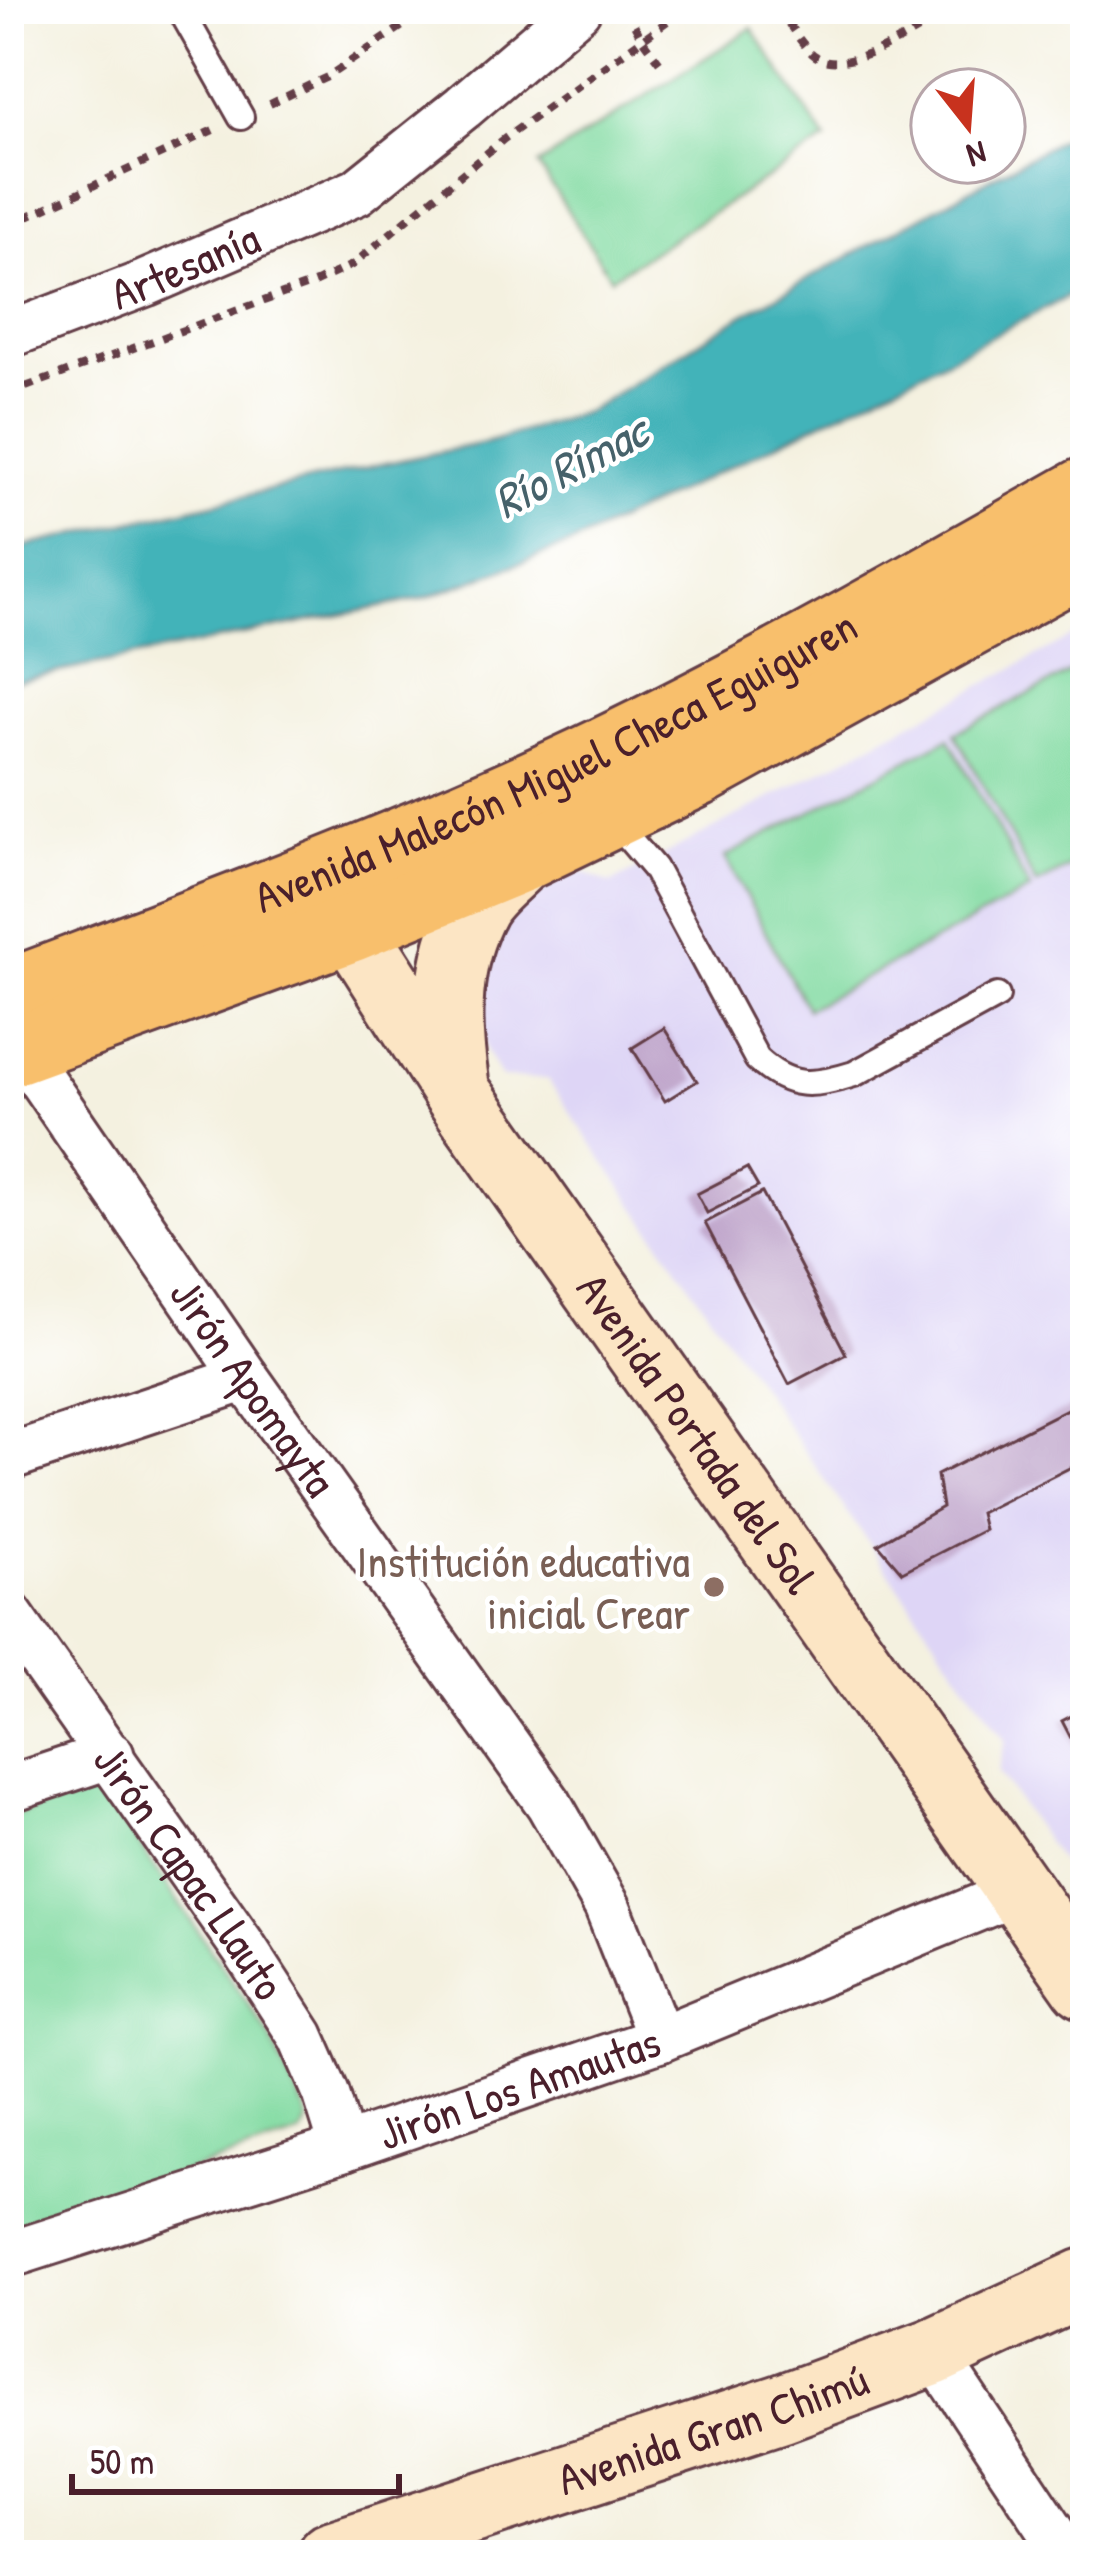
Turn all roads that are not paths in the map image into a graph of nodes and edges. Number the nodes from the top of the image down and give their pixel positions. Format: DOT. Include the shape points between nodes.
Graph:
graph roads {
  1 [pos="180,9"];
  2 [pos="578,9"];
  3 [pos="241,117"];
  4 [pos="9,335"];
  5 [pos="1085,490"];
  6 [pos="1085,560"];
  7 [pos="609,816"];
  8 [pos="520,859"];
  9 [pos="341,900"];
  10 [pos="997,996"];
  11 [pos="13,1031"];
  12 [pos="456,1091"];
  13 [pos="246,1378"];
  14 [pos="9,1457"];
  15 [pos="9,1613"];
  16 [pos="110,1755"];
  17 [pos="9,1790"];
  18 [pos="1019,1891"];
  19 [pos="1085,1985"];
  20 [pos="660,2039"];
  21 [pos="343,2148"];
  22 [pos="9,2255"];
  23 [pos="1085,2282"];
  24 [pos="933,2352"];
  25 [pos="331,2555"];
  26 [pos="1068,2555"];
  1 -- 3 [label="lane"];
  2 -- 4 [label="street, Artesanía" via="357,192"];
  5 -- 9 [label="main road, Avenida Malecón Miguel Checa Eguiguren" via="712,698 516,791"];
  6 -- 7 [label="main road, Avenida Malecón Miguel Checa Eguiguren"];
  7 -- 8 [label="main road, Avenida Malecón Miguel Checa Eguiguren"];
  7 -- 10 [label="lane" via="654,868 757,1059 776,1078 799,1084 854,1074"];
  8 -- 9 [label="main road, Avenida Malecón Miguel Checa Eguiguren"];
  8 -- 12 [label="street" via="476,904 458,950 448,994"];
  9 -- 11 [label="main road, Avenida Malecón Miguel Checa Eguiguren"];
  9 -- 12 [label="street, Avenida Portada del Sol"];
  11 -- 13 [label="street, Jirón Apomayta"];
  12 -- 18 [label="street, Avenida Portada del Sol"];
  13 -- 14 [label="street"];
  13 -- 20 [label="street, Jirón Apomayta" via="549,1804 607,1906"];
  15 -- 16 [label="street, Jirón Capac Llauto"];
  16 -- 17 [label="street"];
  16 -- 21 [label="street, Jirón Capac Llauto" via="301,2036"];
  18 -- 19 [label="street, Avenida Portada del Sol"];
  18 -- 20 [label="street, Jirón Los Amautas"];
  20 -- 21 [label="street, Jirón Los Amautas"];
  21 -- 22 [label="street, Jirón Los Amautas"];
  23 -- 24 [label="street, Avenida Gran Chimú"];
  24 -- 25 [label="street, Avenida Gran Chimú"];
  24 -- 26 [label="street"];
}
